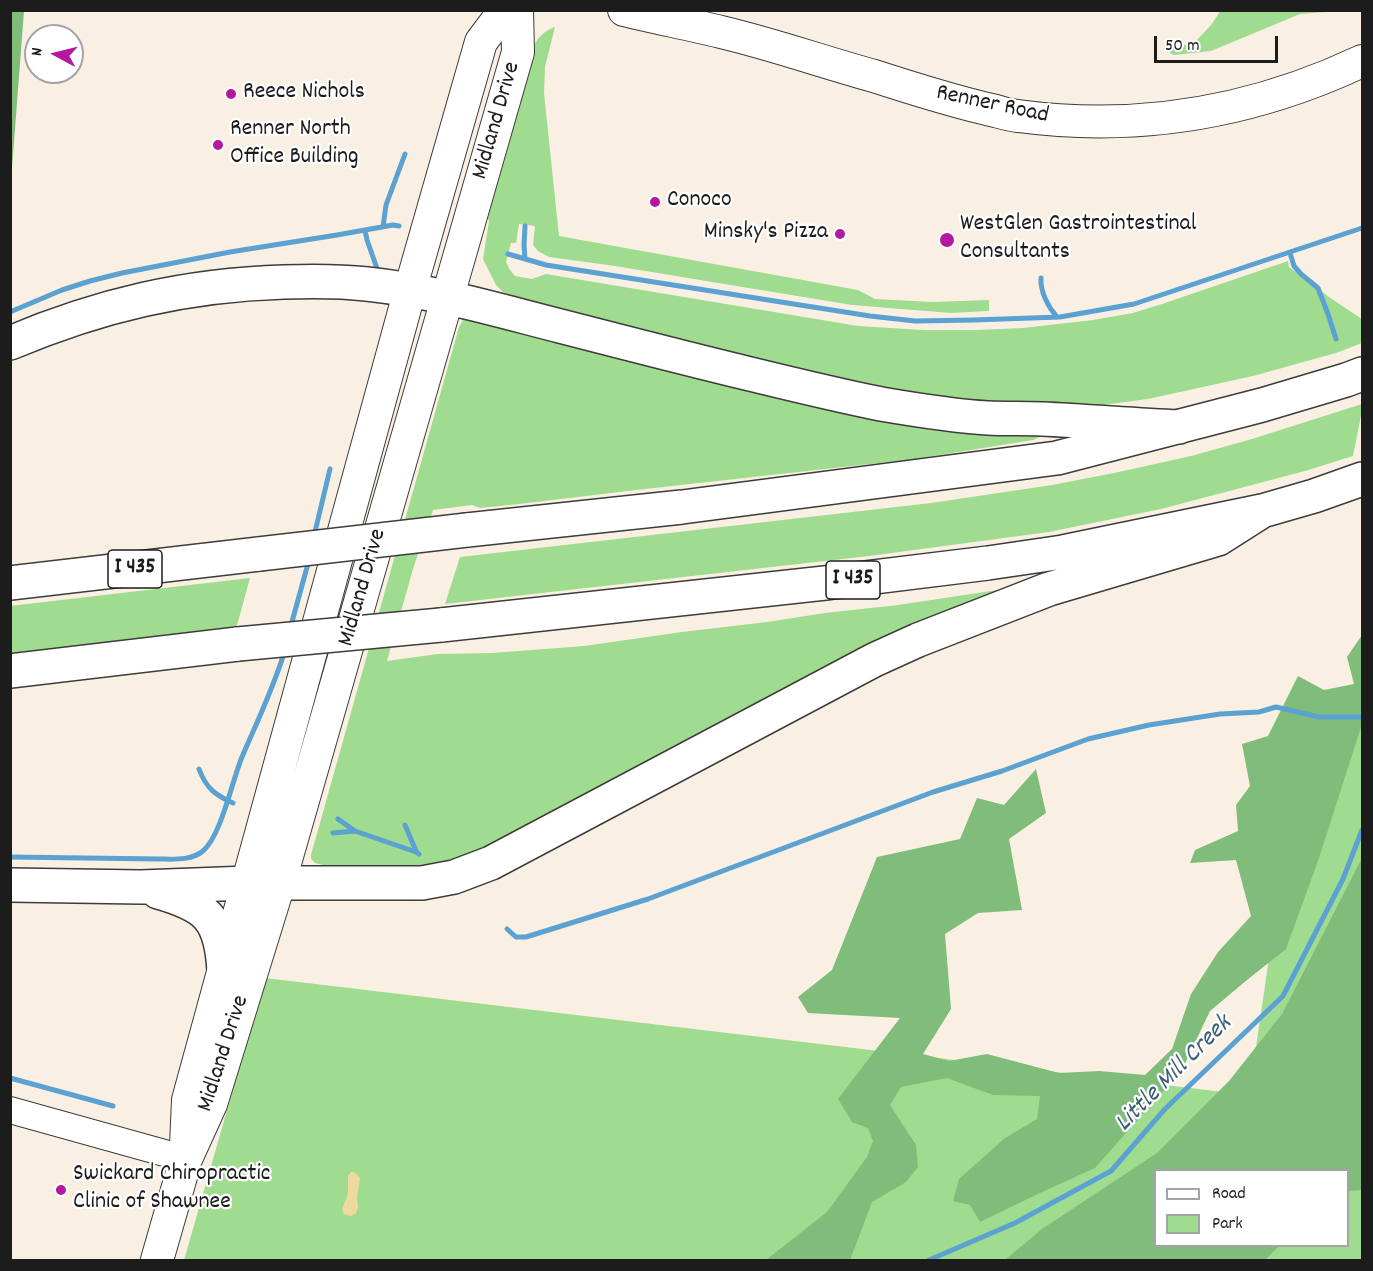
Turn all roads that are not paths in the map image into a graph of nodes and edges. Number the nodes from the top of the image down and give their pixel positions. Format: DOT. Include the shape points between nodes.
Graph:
graph roads {
  1 [pos="505,10"];
  2 [pos="517,10"];
  3 [pos="624,10"];
  4 [pos="1362,61"];
  5 [pos="410,290"];
  6 [pos="448,297"];
  7 [pos="10,343"];
  8 [pos="1354,377"];
  9 [pos="1179,427"];
  10 [pos="1362,479"];
  11 [pos="1262,512"];
  12 [pos="10,583"];
  13 [pos="10,671"];
  14 [pos="263,884"];
  15 [pos="10,885"];
  16 [pos="141,887"];
  17 [pos="224,971"];
  18 [pos="10,1110"];
  19 [pos="186,1159"];
  20 [pos="157,1260"];
  1 -- 5 [label="main road, Midland Drive" via="481,42"];
  2 -- 6 [label="main road, Midland Drive" via="518,52"];
  3 -- 4 [label="main road, Renner Road" via="722,32 969,105 1044,119 1179,117 1230,108 1280,94"];
  5 -- 6 [label="highway"];
  5 -- 7 [label="highway" via="314,281 221,286 102,309"];
  5 -- 14 [label="main road, Midland Drive"];
  6 -- 9 [label="highway" via="880,404 986,418"];
  6 -- 14 [label="main road, Midland Drive"];
  8 -- 9 [label="highway, I 435"];
  9 -- 12 [label="highway, I 435, bridge" via="1057,458 682,507"];
  10 -- 11 [label="highway, I 435"];
  11 -- 13 [label="highway, I 435, bridge" via="1064,552 825,584"];
  11 -- 14 [label="highway" via="1218,539 1049,589 918,640 491,863 454,877 422,883"];
  14 -- 16 [label="highway"];
  14 -- 17 [label="main road, Midland Drive"];
  14 -- 19 [label="main road, Midland Drive" via="211,1104"];
  15 -- 16 [label="highway"];
  16 -- 17 [label="highway" via="183,899 202,910 218,932"];
  17 -- 19 [label="main road, Midland Drive" via="188,1100"];
  18 -- 19 [label="street"];
  19 -- 20 [label="main road, Midland Drive"];
}
